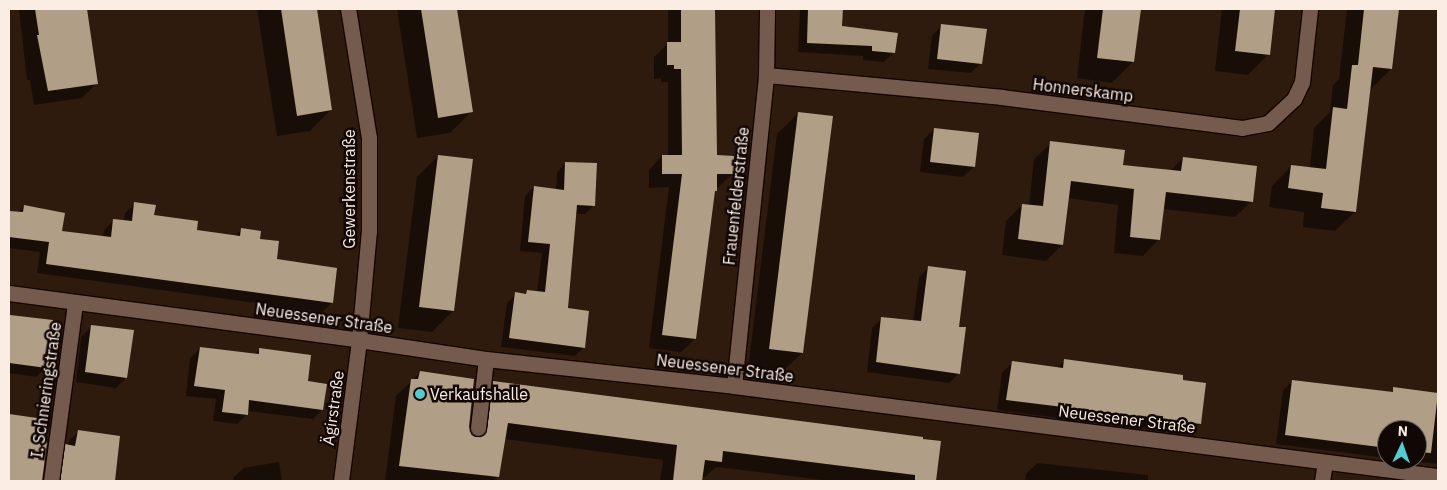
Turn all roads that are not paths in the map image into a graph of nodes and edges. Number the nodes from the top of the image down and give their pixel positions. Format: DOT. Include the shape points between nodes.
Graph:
graph roads {
  1 [pos="348,9"];
  2 [pos="767,9"];
  3 [pos="1310,9"];
  4 [pos="766,75"];
  5 [pos="9,293"];
  6 [pos="75,302"];
  7 [pos="360,340"];
  8 [pos="486,359"];
  9 [pos="734,386"];
  10 [pos="478,428"];
  11 [pos="1324,462"];
  12 [pos="1438,476"];
  13 [pos="51,481"];
  14 [pos="341,481"];
  15 [pos="1322,481"];
  1 -- 7 [label="street, Gewerkenstraße" via="369,138 369,231"];
  2 -- 4 [label="street, Frauenfelderstraße"];
  3 -- 4 [label="street, Honnerskamp" via="1302,82 1294,99 1268,123 1242,128 1001,98"];
  4 -- 9 [label="street, Frauenfelderstraße"];
  5 -- 6 [label="street, Neuessener Straße"];
  6 -- 7 [label="street, Neuessener Straße"];
  6 -- 13 [label="street, I. Schnieringstraße"];
  7 -- 8 [label="street, Neuessener Straße"];
  7 -- 14 [label="street, Ägirstraße"];
  8 -- 9 [label="street, Neuessener Straße"];
  8 -- 10 [label="street"];
  9 -- 11 [label="street, Neuessener Straße"];
  11 -- 12 [label="street, Neuessener Straße"];
  11 -- 15 [label="street"];
}
